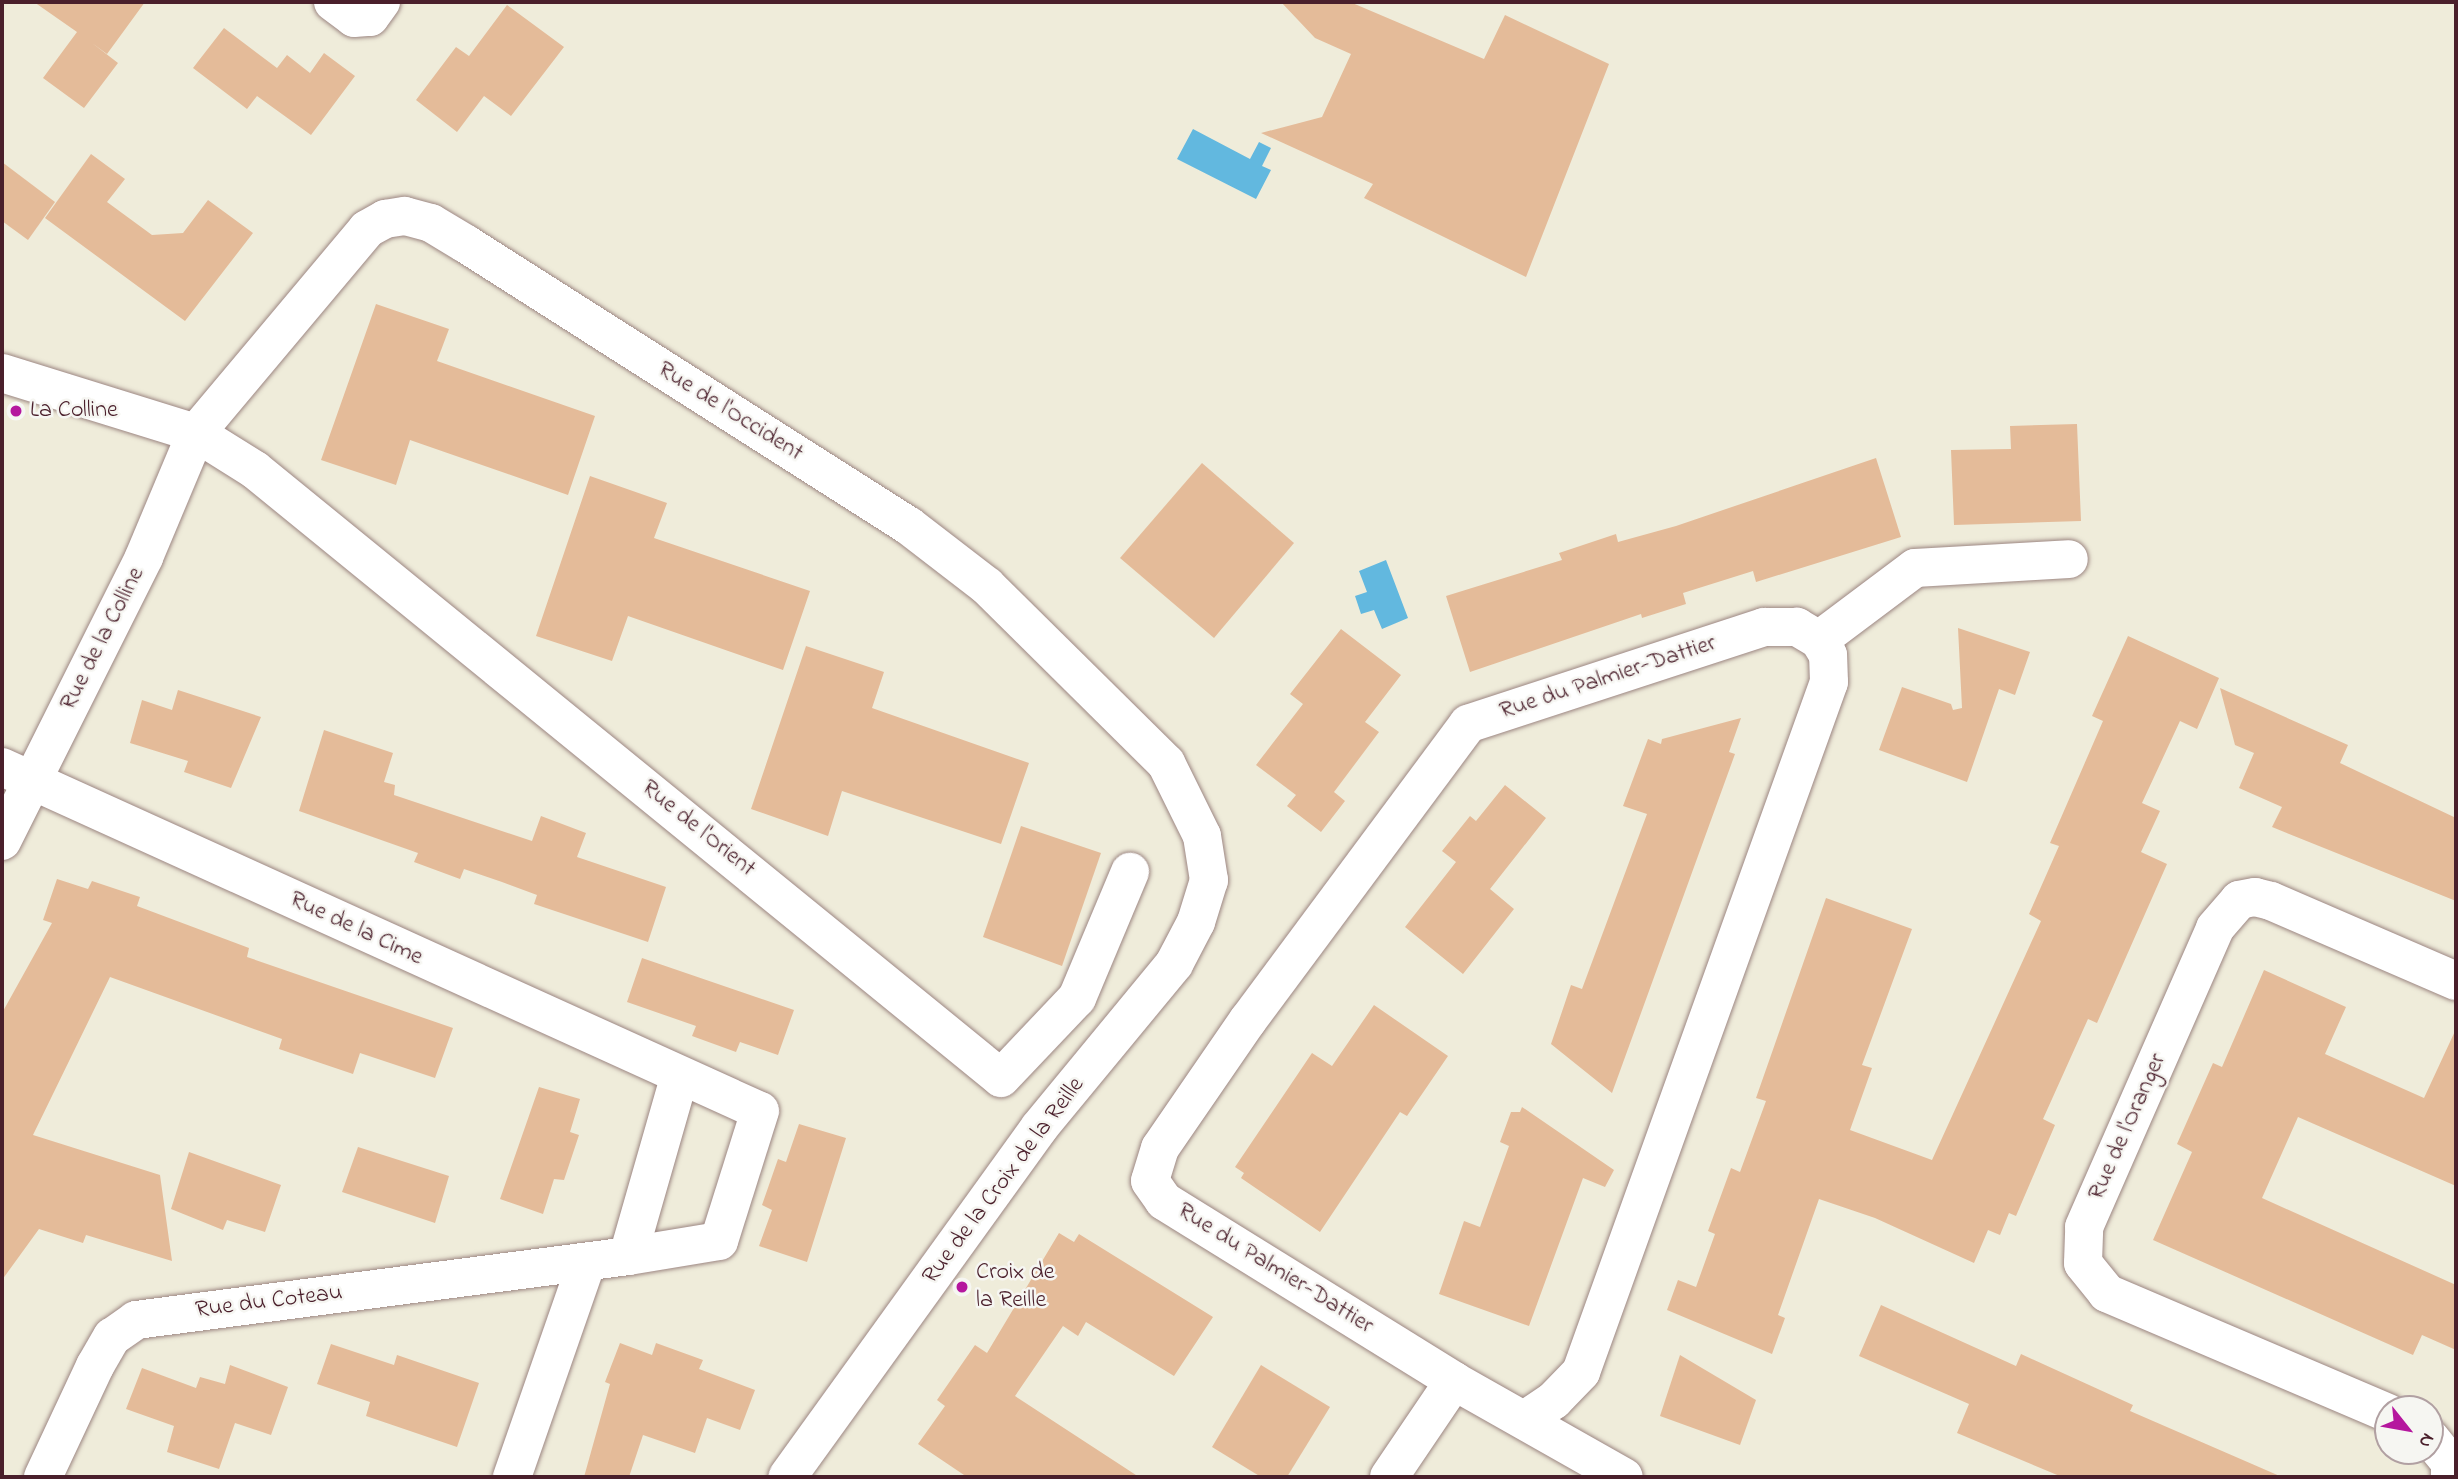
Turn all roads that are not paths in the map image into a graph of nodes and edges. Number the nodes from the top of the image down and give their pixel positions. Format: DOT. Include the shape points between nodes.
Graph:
graph roads {
  1 [pos="333,2"];
  2 [pos="381,2"];
  3 [pos="2,373"];
  4 [pos="197,433"];
  5 [pos="2069,559"];
  6 [pos="1819,640"];
  7 [pos="17,774"];
  8 [pos="2,841"];
  9 [pos="1130,872"];
  10 [pos="1209,880"];
  11 [pos="2456,981"];
  12 [pos="680,1078"];
  13 [pos="628,1256"];
  14 [pos="586,1265"];
  15 [pos="1454,1381"];
  16 [pos="2374,1407"];
  17 [pos="1526,1419"];
  18 [pos="2444,1456"];
  19 [pos="43,1477"];
  20 [pos="512,1477"];
  21 [pos="787,1477"];
  22 [pos="1389,1477"];
  23 [pos="1624,1477"];
  24 [pos="2450,1477"];
  1 -- 2 [label="street" via="354,18 370,17"];
  3 -- 4 [label="street"];
  4 -- 7 [label="street, Rue de la Colline" via="144,557"];
  4 -- 9 [label="street, Rue de l'Orient" via="255,470 1001,1078 1077,998"];
  4 -- 10 [label="street, Rue de l'Occident" via="367,229 405,216 431,223 909,526 988,586 1166,763 1202,836"];
  5 -- 6 [label="street" via="1915,568"];
  6 -- 15 [label="street, Rue du Palmier-Dattier" via="1797,627 1764,627 1468,724 1248,1020 1160,1148 1150,1181 1164,1201"];
  6 -- 17 [label="street" via="1828,655 1829,682 1581,1372 1555,1400"];
  7 -- 8 [label="street, Rue de la Colline"];
  7 -- 12 [label="street, Rue de la Cime"];
  10 -- 21 [label="street, Rue de la Croix de la Reille" via="1196,922 1174,964 1039,1128"];
  11 -- 16 [label="street, Rue de l'Oranger" via="2272,901 2239,900 2215,928 2084,1227 2083,1263 2107,1293"];
  12 -- 13 [label="street"];
  12 -- 13 [label="street, Rue de la Cime" via="760,1111 719,1241"];
  13 -- 14 [label="street, Rue du Coteau"];
  14 -- 19 [label="street, Rue du Coteau" via="136,1320 112,1338 95,1366"];
  14 -- 20 [label="street"];
  15 -- 17 [label="street"];
  15 -- 22 [label="street"];
  17 -- 23 [label="street"];
  18 -- 24 [label="street" via="2450,1463"];
}
